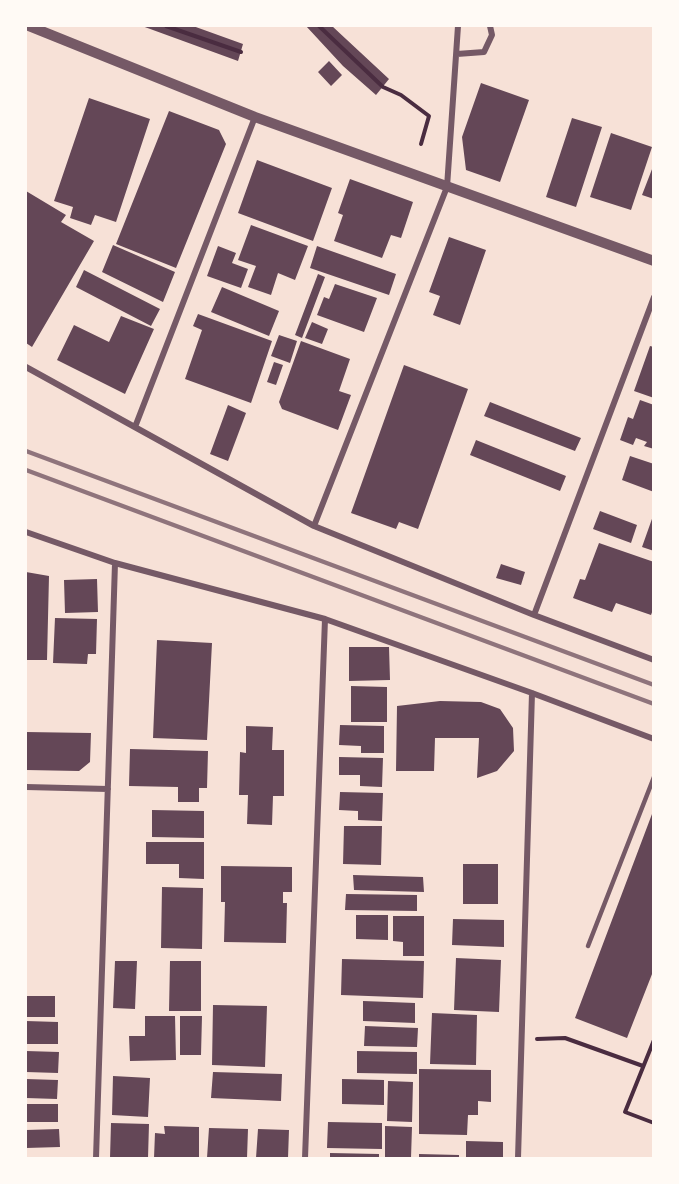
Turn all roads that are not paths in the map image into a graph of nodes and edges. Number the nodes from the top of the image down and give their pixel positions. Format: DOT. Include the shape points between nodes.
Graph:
graph roads {
  1 [pos="29,26"];
  2 [pos="458,26"];
  3 [pos="490,26"];
  4 [pos="457,54"];
  5 [pos="255,117"];
  6 [pos="447,187"];
  7 [pos="654,261"];
  8 [pos="654,297"];
  9 [pos="26,367"];
  10 [pos="135,427"];
  11 [pos="314,526"];
  12 [pos="26,532"];
  13 [pos="115,563"];
  14 [pos="534,615"];
  15 [pos="325,619"];
  16 [pos="654,660"];
  17 [pos="532,693"];
  18 [pos="654,739"];
  19 [pos="654,777"];
  20 [pos="26,787"];
  21 [pos="108,789"];
  22 [pos="588,946"];
  23 [pos="96,1158"];
  24 [pos="305,1158"];
  25 [pos="518,1158"];
  1 -- 5 [label="street"];
  2 -- 4 [label="street"];
  3 -- 4 [label="street" via="492,34 484,52"];
  4 -- 6 [label="street"];
  5 -- 6 [label="street"];
  5 -- 10 [label="street"];
  6 -- 7 [label="street"];
  6 -- 11 [label="street"];
  8 -- 14 [label="street"];
  9 -- 10 [label="street"];
  10 -- 11 [label="street"];
  11 -- 14 [label="street"];
  12 -- 13 [label="street"];
  13 -- 15 [label="street"];
  13 -- 21 [label="street"];
  14 -- 16 [label="street"];
  15 -- 17 [label="street"];
  15 -- 24 [label="street"];
  17 -- 18 [label="street"];
  17 -- 25 [label="street"];
  19 -- 22 [label="lane"];
  20 -- 21 [label="street"];
  21 -- 23 [label="street"];
}
